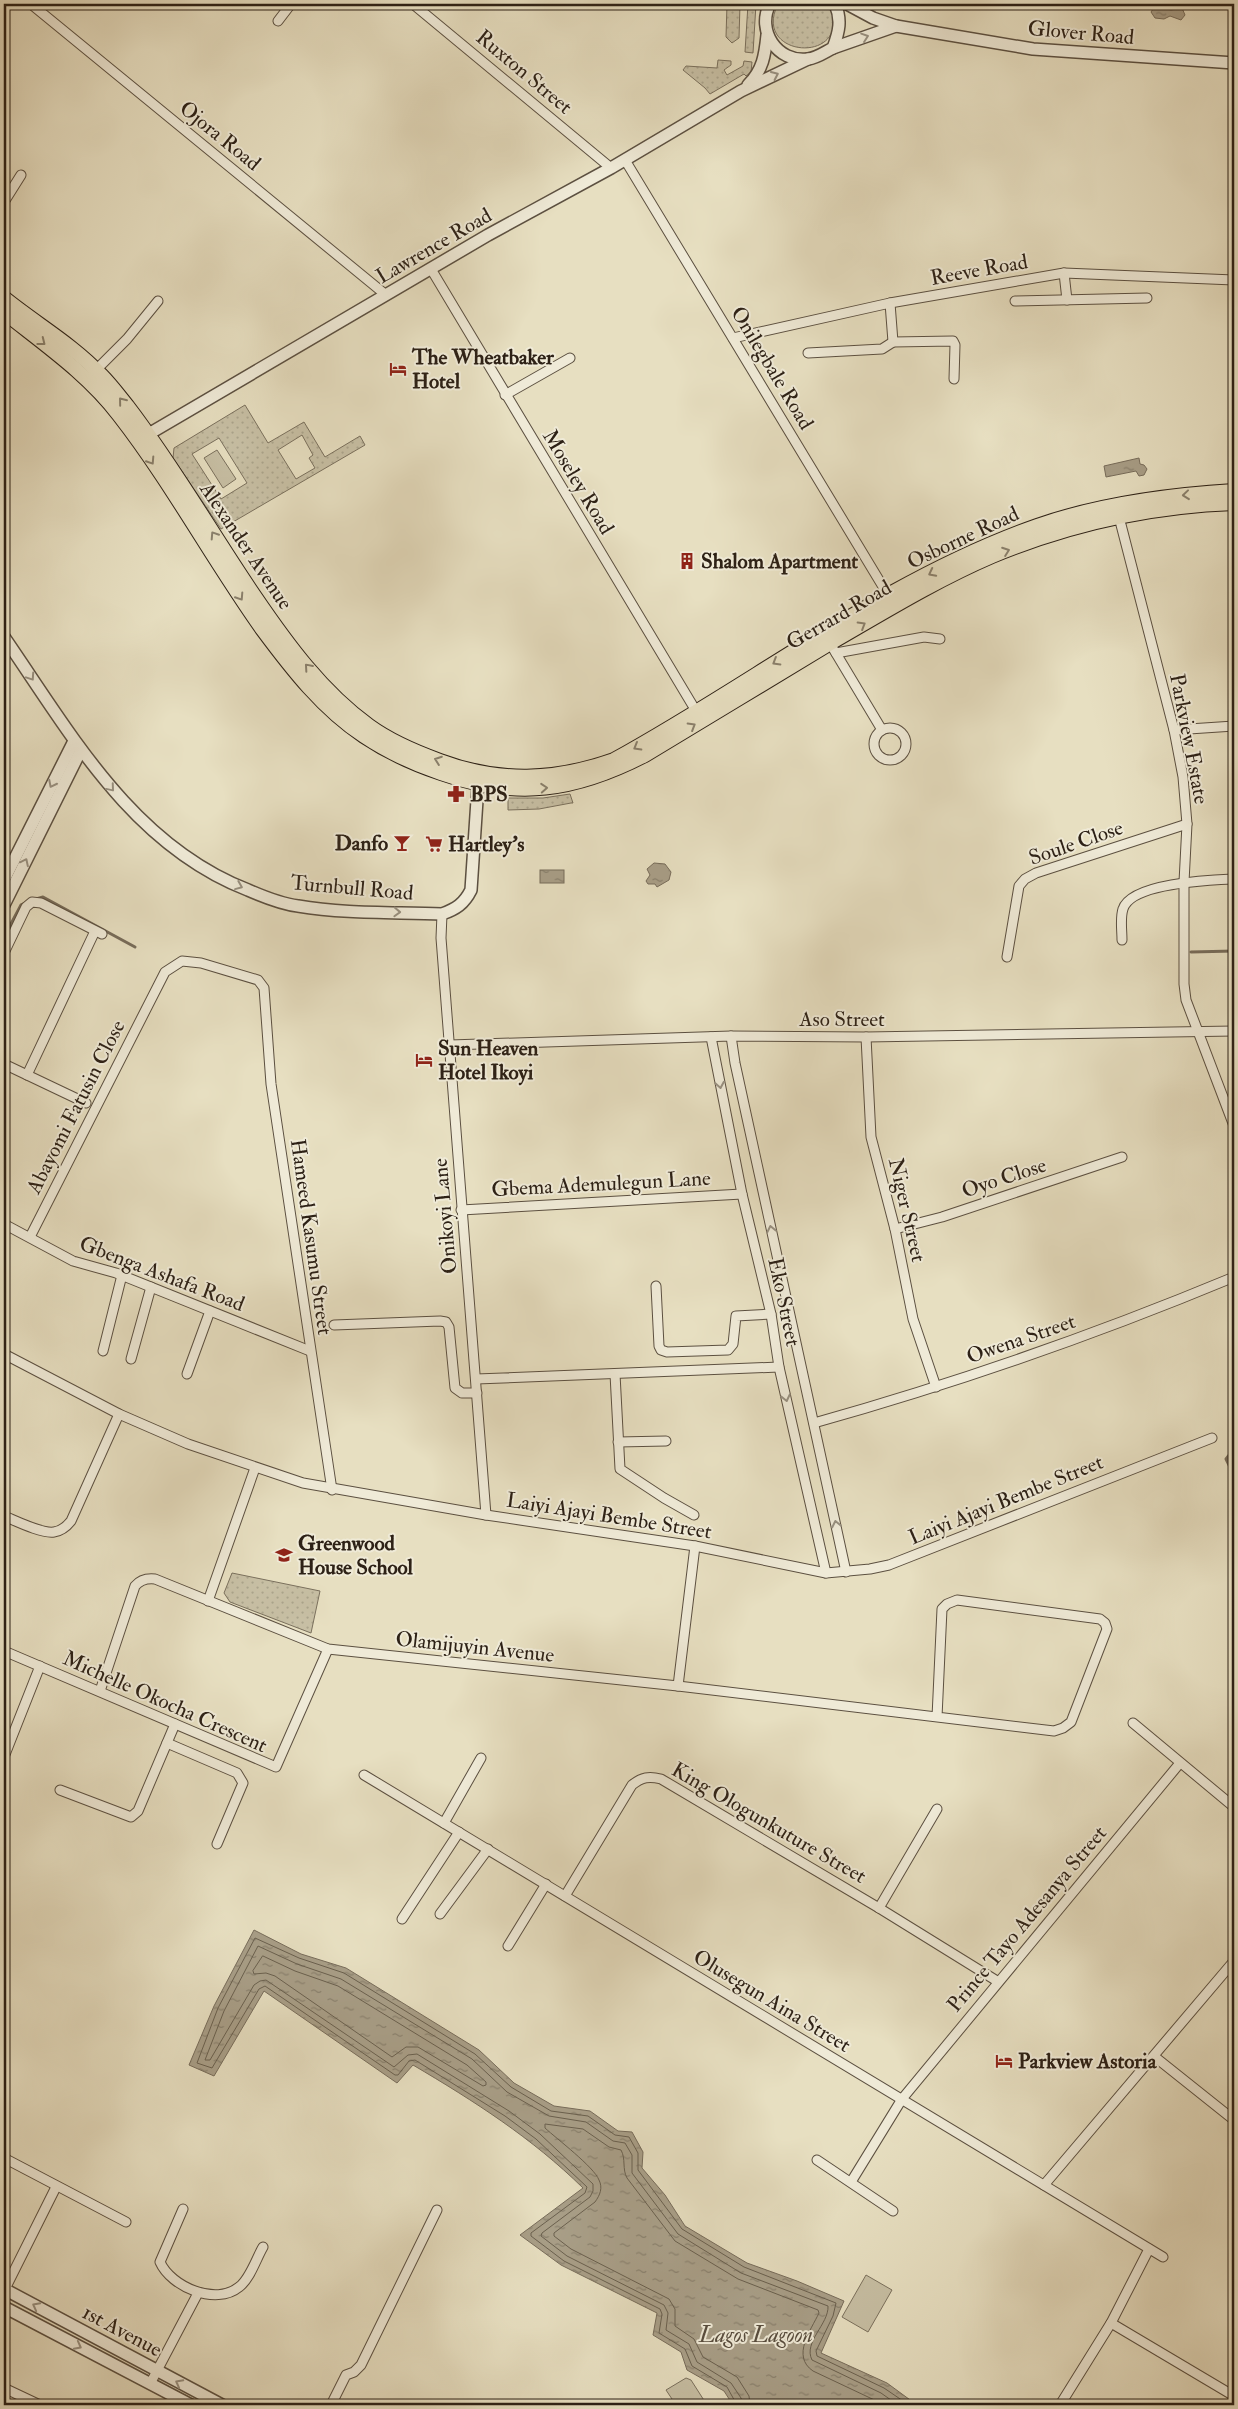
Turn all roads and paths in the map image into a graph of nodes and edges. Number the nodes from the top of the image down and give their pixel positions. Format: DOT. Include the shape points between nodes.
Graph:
graph roads {
  1 [pos="31,4"];
  2 [pos="291,4"];
  3 [pos="413,4"];
  4 [pos="835,4"];
  5 [pos="847,4"];
  6 [pos="768,6"];
  7 [pos="278,21"];
  8 [pos="896,26"];
  9 [pos="767,35"];
  10 [pos="833,48"];
  11 [pos="808,59"];
  12 [pos="1234,63"];
  13 [pos="741,91"];
  14 [pos="625,160"];
  15 [pos="611,168"];
  16 [pos="21,175"];
  17 [pos="4,202"];
  18 [pos="431,269"];
  19 [pos="1064,273"];
  20 [pos="1234,280"];
  21 [pos="386,295"];
  22 [pos="4,298"];
  23 [pos="1147,298"];
  24 [pos="1067,300"];
  25 [pos="158,301"];
  26 [pos="1014,301"];
  27 [pos="890,303"];
  28 [pos="4,312"];
  29 [pos="733,338"];
  30 [pos="893,342"];
  31 [pos="808,353"];
  32 [pos="570,358"];
  33 [pos="96,370"];
  34 [pos="954,379"];
  35 [pos="505,395"];
  36 [pos="147,435"];
  37 [pos="1234,491"];
  38 [pos="1234,503"];
  39 [pos="1119,517"];
  40 [pos="888,595"];
  41 [pos="4,637"];
  42 [pos="940,639"];
  43 [pos="834,648"];
  44 [pos="696,711"];
  45 [pos="1234,726"];
  46 [pos="882,730"];
  47 [pos="1174,730"];
  48 [pos="78,746"];
  49 [pos="481,780"];
  50 [pos="1187,824"];
  51 [pos="1234,878"];
  52 [pos="4,880"];
  53 [pos="1184,882"];
  54 [pos="4,906"];
  55 [pos="442,914"];
  56 [pos="1122,940"];
  57 [pos="4,953"];
  58 [pos="1007,957"];
  59 [pos="264,988"];
  60 [pos="1196,1031"];
  61 [pos="1234,1031"];
  62 [pos="731,1036"];
  63 [pos="711,1037"];
  64 [pos="866,1037"];
  65 [pos="450,1045"];
  66 [pos="4,1064"];
  67 [pos="27,1075"];
  68 [pos="86,1103"];
  69 [pos="1234,1126"];
  70 [pos="1122,1157"];
  71 [pos="742,1194"];
  72 [pos="461,1210"];
  73 [pos="4,1224"];
  74 [pos="896,1229"];
  75 [pos="30,1236"];
  76 [pos="122,1275"];
  77 [pos="1234,1277"];
  78 [pos="656,1286"];
  79 [pos="151,1287"];
  80 [pos="210,1311"];
  81 [pos="770,1314"];
  82 [pos="334,1326"];
  83 [pos="103,1351"];
  84 [pos="310,1351"];
  85 [pos="4,1354"];
  86 [pos="131,1359"];
  87 [pos="779,1367"];
  88 [pos="187,1374"];
  89 [pos="615,1374"];
  90 [pos="476,1379"];
  91 [pos="936,1387"];
  92 [pos="477,1393"];
  93 [pos="119,1414"];
  94 [pos="814,1423"];
  95 [pos="1212,1438"];
  96 [pos="666,1441"];
  97 [pos="618,1442"];
  98 [pos="255,1468"];
  99 [pos="332,1490"];
  100 [pos="486,1515"];
  101 [pos="694,1515"];
  102 [pos="4,1516"];
  103 [pos="695,1546"];
  104 [pos="846,1572"];
  105 [pos="826,1573"];
  106 [pos="208,1601"];
  107 [pos="328,1649"];
  108 [pos="4,1651"];
  109 [pos="40,1666"];
  110 [pos="678,1686"];
  111 [pos="100,1691"];
  112 [pos="937,1717"];
  113 [pos="1133,1723"];
  114 [pos="175,1724"];
  115 [pos="167,1743"];
  116 [pos="4,1757"];
  117 [pos="481,1758"];
  118 [pos="1180,1763"];
  119 [pos="364,1775"];
  120 [pos="60,1790"];
  121 [pos="1234,1807"];
  122 [pos="937,1809"];
  123 [pos="444,1823"];
  124 [pos="459,1832"];
  125 [pos="217,1844"];
  126 [pos="488,1849"];
  127 [pos="546,1884"];
  128 [pos="565,1896"];
  129 [pos="880,1908"];
  130 [pos="440,1914"];
  131 [pos="402,1919"];
  132 [pos="508,1946"];
  133 [pos="1234,1961"];
  134 [pos="997,1981"];
  135 [pos="1155,2057"];
  136 [pos="902,2099"];
  137 [pos="1234,2120"];
  138 [pos="4,2158"];
  139 [pos="817,2160"];
  140 [pos="851,2182"];
  141 [pos="1044,2185"];
  142 [pos="56,2187"];
  143 [pos="183,2209"];
  144 [pos="437,2210"];
  145 [pos="893,2211"];
  146 [pos="126,2222"];
  147 [pos="262,2247"];
  148 [pos="1149,2248"];
  149 [pos="1162,2257"];
  150 [pos="4,2290"];
  151 [pos="198,2293"];
  152 [pos="4,2307"];
  153 [pos="1111,2323"];
  154 [pos="156,2371"];
  155 [pos="150,2384"];
  156 [pos="4,2388"];
  157 [pos="1234,2396"];
  158 [pos="40,2405"];
  159 [pos="191,2405"];
  160 [pos="222,2405"];
  161 [pos="331,2405"];
  162 [pos="1060,2405"];
  1 -- 21 [label="street, Ojora Road"];
  2 -- 7 [label="street"];
  3 -- 15 [label="street, Ruxton Street"];
  4 -- 10 [label="street" via="840,27"];
  5 -- 8 [label="street, Glover Road"];
  6 -- 9 [label="street, Lawrence Road"];
  10 -- 8 [label="street, Glover Road, one-way"];
  8 -- 12 [label="street, Glover Road" via="1033,49"];
  9 -- 11 [label="street" via="783,54 795,59"];
  9 -- 13 [label="street, Lawrence Road" via="761,68"];
  10 -- 11 [label="street, Glover Road"];
  13 -- 11 [label="street, Lawrence Road, one-way"];
  13 -- 14 [label="street, Lawrence Road"];
  14 -- 15 [label="street, Lawrence Road"];
  14 -- 29 [label="street, Onilegbale Road"];
  15 -- 18 [label="street, Lawrence Road"];
  16 -- 17 [label="street"];
  18 -- 21 [label="street, Lawrence Road"];
  18 -- 35 [label="street, Moseley Road"];
  19 -- 20 [label="street, Reeve Road"];
  19 -- 24 [label="street"];
  19 -- 27 [label="street, Reeve Road"];
  21 -- 36 [label="street, Lawrence Road"];
  22 -- 33 [label="main road, Alexander Avenue"];
  23 -- 24 [label="street"];
  24 -- 26 [label="street"];
  25 -- 33 [label="street"];
  27 -- 29 [label="street, Reeve Road"];
  27 -- 30 [label="street"];
  28 -- 49 [label="main road, Alexander Avenue, one-way" via="76,369 118,413 246,606 315,694 362,735 383,748 421,766"];
  29 -- 40 [label="street, Onilegbale Road"];
  30 -- 31 [label="street" via="882,349"];
  30 -- 34 [label="street" via="953,342"];
  32 -- 35 [label="street"];
  36 -- 33 [label="main road, Alexander Avenue, one-way"];
  35 -- 44 [label="street, Moseley Road"];
  49 -- 36 [label="main road, Alexander Avenue, one-way" via="391,740 357,717 324,686 274,625"];
  37 -- 40 [label="main road, Osborne Road, one-way" via="1148,499 1038,526 988,545"];
  38 -- 39 [label="main road, Gerrard Road" via="1184,506"];
  43 -- 39 [label="main road, Gerrard Road, one-way" via="898,603 993,556 1055,534"];
  39 -- 47 [label="street, Parkview Estate"];
  40 -- 44 [label="main road, Osborne Road, one-way"];
  41 -- 48 [label="street, Turnbull Road, one-way"];
  42 -- 43 [label="street" via="924,637"];
  43 -- 46 [label="street"];
  49 -- 43 [label="main road, Gerrard Road, one-way" via="514,789 546,788 608,774"];
  44 -- 49 [label="main road, Osborne Road, one-way" via="621,756 591,768 529,778"];
  45 -- 47 [label="street"];
  47 -- 50 [label="street, Parkview Estate"];
  48 -- 52 [label="street, one-way"];
  54 -- 48 [label="street, one-way"];
  48 -- 55 [label="street, Turnbull Road, one-way" via="114,792 159,838 198,866 232,884 297,906"];
  49 -- 55 [label="street, Turnbull Road" via="471,890 466,901"];
  50 -- 53 [label="street, Parkview Estate"];
  50 -- 58 [label="street, Soule Close" via="1026,879 1019,886"];
  51 -- 53 [label="street"];
  53 -- 56 [label="street" via="1131,897 1123,908"];
  53 -- 60 [label="street, Parkview Estate" via="1184,984 1188,1010"];
  55 -- 65 [label="street, Onikoyi Lane"];
  57 -- 67 [label="street" via="26,907 32,902 41,903 99,933"];
  59 -- 75 [label="street, Abayomi Fatusin Close" via="258,980 201,963 182,961 165,972"];
  59 -- 84 [label="street, Hameed Kasumu Street" via="271,1084"];
  60 -- 61 [label="street, Aso Street"];
  60 -- 64 [label="street, Aso Street"];
  60 -- 69 [label="street, Parkview Estate"];
  62 -- 63 [label="street, Aso Street"];
  62 -- 64 [label="street, Aso Street"];
  94 -- 62 [label="street, Eko Street, one-way"];
  63 -- 65 [label="street, Aso Street"];
  63 -- 71 [label="street, Eko Street, one-way"];
  64 -- 74 [label="street, Niger Street" via="872,1137"];
  65 -- 72 [label="street, Onikoyi Lane"];
  66 -- 67 [label="street"];
  67 -- 68 [label="street"];
  70 -- 74 [label="street, Oyo Close" via="942,1217"];
  71 -- 72 [label="street, Gbema Ademulegun Lane"];
  71 -- 81 [label="street, Eko Street"];
  72 -- 90 [label="street, Onikoyi Lane"];
  73 -- 75 [label="street, Gbenga Ashafa Road"];
  74 -- 91 [label="street, Niger Street" via="913,1319"];
  75 -- 76 [label="street, Gbenga Ashafa Road" via="73,1261"];
  76 -- 79 [label="street, Gbenga Ashafa Road"];
  76 -- 83 [label="street"];
  77 -- 91 [label="street, Owena Street" via="1136,1318"];
  78 -- 81 [label="street" via="659,1346 667,1352 728,1350 733,1344 736,1316"];
  79 -- 80 [label="street, Gbenga Ashafa Road"];
  79 -- 86 [label="street"];
  80 -- 84 [label="street, Gbenga Ashafa Road"];
  80 -- 88 [label="street"];
  81 -- 87 [label="street, Eko Street"];
  82 -- 92 [label="street" via="446,1322 455,1388 462,1393"];
  84 -- 99 [label="street, Hameed Kasumu Street"];
  85 -- 93 [label="street, Laiyi Ajayi Bembe Street"];
  87 -- 89 [label="street"];
  87 -- 105 [label="street, Eko Street, one-way"];
  89 -- 90 [label="street"];
  89 -- 97 [label="street"];
  90 -- 92 [label="street, Onikoyi Lane"];
  91 -- 94 [label="street, Owena Street"];
  92 -- 100 [label="street, Onikoyi Lane"];
  93 -- 98 [label="street, Laiyi Ajayi Bembe Street"];
  93 -- 102 [label="street" via="71,1521 64,1528 54,1532 43,1531"];
  104 -- 94 [label="street, Eko Street, one-way"];
  95 -- 104 [label="street, Laiyi Ajayi Bembe Street" via="889,1565"];
  96 -- 97 [label="street"];
  97 -- 101 [label="street" via="622,1472"];
  98 -- 99 [label="street, Laiyi Ajayi Bembe Street"];
  98 -- 106 [label="street"];
  99 -- 100 [label="street, Laiyi Ajayi Bembe Street"];
  100 -- 103 [label="street, Laiyi Ajayi Bembe Street"];
  103 -- 105 [label="street, Laiyi Ajayi Bembe Street"];
  103 -- 110 [label="street"];
  104 -- 105 [label="street, Laiyi Ajayi Bembe Street"];
  106 -- 107 [label="street, Olamijuyin Avenue"];
  106 -- 111 [label="street, Olamijuyin Avenue" via="155,1579 138,1582"];
  107 -- 110 [label="street, Olamijuyin Avenue"];
  107 -- 114 [label="street, Michelle Okocha Crescent" via="276,1767"];
  108 -- 109 [label="street, Michelle Okocha Crescent"];
  109 -- 111 [label="street, Michelle Okocha Crescent"];
  109 -- 116 [label="street"];
  110 -- 112 [label="street, Olamijuyin Avenue"];
  111 -- 114 [label="street, Michelle Okocha Crescent"];
  112 -- 112 [label="street, Olamijuyin Avenue" via="1054,1730 1063,1728 1071,1722 1107,1628 1105,1623 1100,1619 1029,1608 957,1600 947,1604 942,1609"];
  113 -- 118 [label="street"];
  114 -- 115 [label="street"];
  115 -- 120 [label="street" via="134,1816"];
  115 -- 125 [label="street" via="241,1777 243,1782"];
  117 -- 123 [label="street"];
  118 -- 121 [label="street"];
  118 -- 134 [label="street, Prince Tayo Adesanya Street"];
  119 -- 123 [label="street, Olusegun Aina Street"];
  122 -- 129 [label="street"];
  123 -- 124 [label="street, Olusegun Aina Street"];
  124 -- 126 [label="street, Olusegun Aina Street"];
  124 -- 131 [label="street"];
  126 -- 127 [label="street, Olusegun Aina Street"];
  126 -- 130 [label="street"];
  127 -- 128 [label="street, Olusegun Aina Street"];
  127 -- 132 [label="street"];
  128 -- 129 [label="street, King Ologunkuture Street" via="632,1784 640,1778 651,1777 661,1779"];
  128 -- 136 [label="street, Olusegun Aina Street"];
  129 -- 134 [label="street, King Ologunkuture Street"];
  133 -- 135 [label="street"];
  134 -- 136 [label="street, Prince Tayo Adesanya Street"];
  135 -- 137 [label="street"];
  135 -- 141 [label="street"];
  136 -- 140 [label="street, Prince Tayo Adesanya Street"];
  136 -- 141 [label="street, Olusegun Aina Street"];
  138 -- 142 [label="street"];
  139 -- 140 [label="street"];
  140 -- 145 [label="street"];
  141 -- 148 [label="street, Olusegun Aina Street"];
  142 -- 146 [label="street"];
  142 -- 150 [label="street"];
  143 -- 151 [label="street" via="160,2262 168,2274"];
  144 -- 161 [label="street" via="360,2365 346,2375"];
  147 -- 151 [label="street" via="241,2286 222,2295"];
  148 -- 149 [label="street, Olusegun Aina Street"];
  148 -- 153 [label="street"];
  154 -- 150 [label="street, 1st Avenue, one-way"];
  151 -- 154 [label="street"];
  152 -- 155 [label="street, 1st Avenue, one-way"];
  153 -- 157 [label="street"];
  153 -- 162 [label="street"];
  154 -- 155 [label="street"];
  160 -- 154 [label="street, 1st Avenue, one-way"];
  155 -- 159 [label="street, 1st Avenue"];
  156 -- 158 [label="street"];
}
